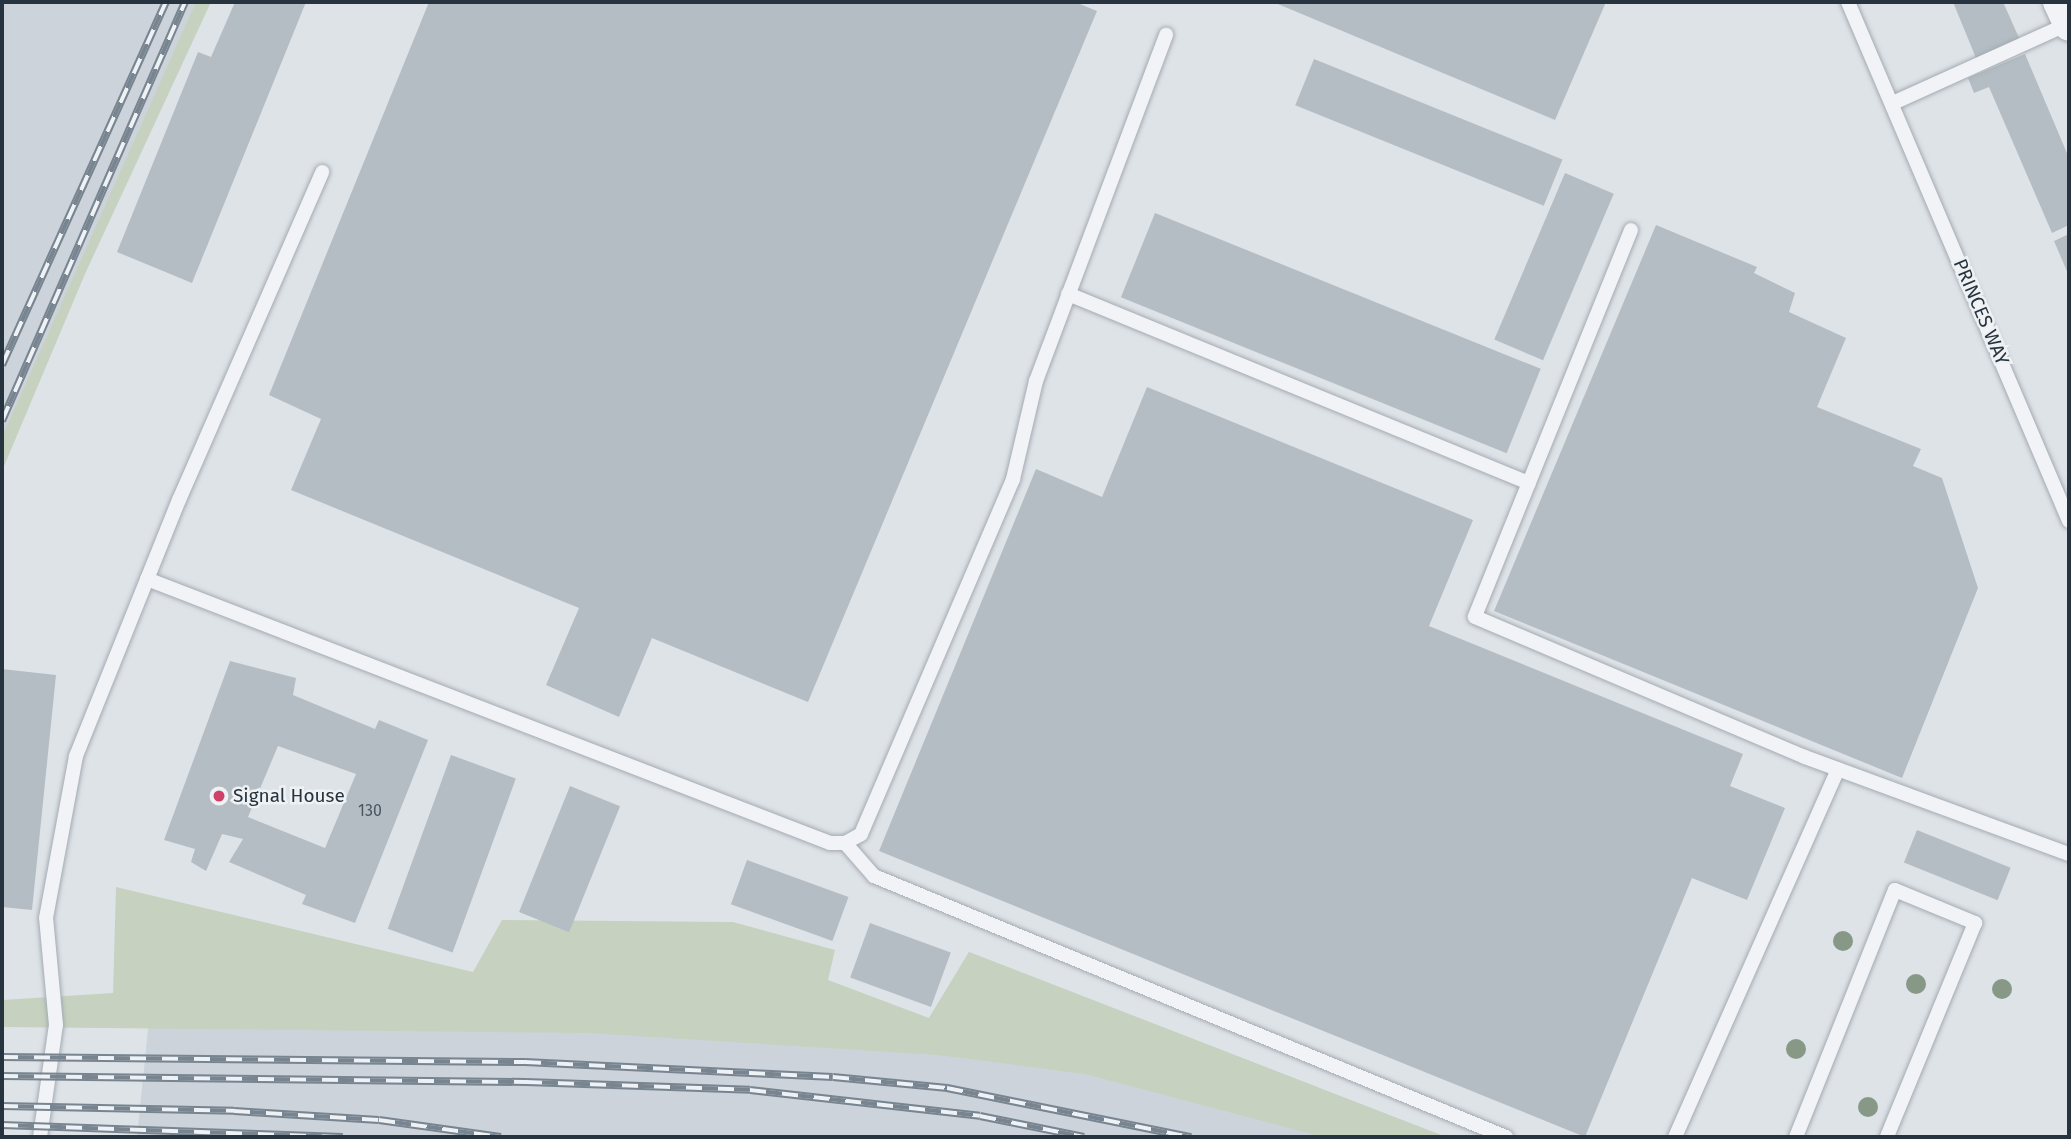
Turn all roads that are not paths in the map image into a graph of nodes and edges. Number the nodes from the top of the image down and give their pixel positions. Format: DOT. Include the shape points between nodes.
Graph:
graph roads {
  1 [pos="1848,2"];
  2 [pos="2065,17"];
  3 [pos="1166,35"];
  4 [pos="1893,103"];
  5 [pos="322,172"];
  6 [pos="1632,230"];
  7 [pos="1068,294"];
  8 [pos="1529,483"];
  9 [pos="2069,521"];
  10 [pos="147,579"];
  11 [pos="1838,769"];
  12 [pos="845,843"];
  13 [pos="2069,854"];
  14 [pos="40,1137"];
  15 [pos="1506,1137"];
  16 [pos="1675,1137"];
  17 [pos="1796,1137"];
  18 [pos="1887,1137"];
  1 -- 4 [label="lane, PRINCES WAY"];
  2 -- 4 [label="lane"];
  3 -- 7 [label="lane"];
  4 -- 9 [label="lane, PRINCES WAY"];
  5 -- 10 [label="lane"];
  6 -- 8 [label="lane"];
  7 -- 8 [label="lane"];
  7 -- 12 [label="lane" via="1036,381 1013,479 861,834"];
  8 -- 11 [label="lane" via="1475,617"];
  10 -- 12 [label="lane" via="817,838"];
  10 -- 14 [label="lane" via="74,769 46,918 56,1025"];
  11 -- 13 [label="lane"];
  11 -- 16 [label="lane"];
  12 -- 15 [label="lane" via="874,876"];
  17 -- 18 [label="lane" via="1895,890 1975,923"];
}
